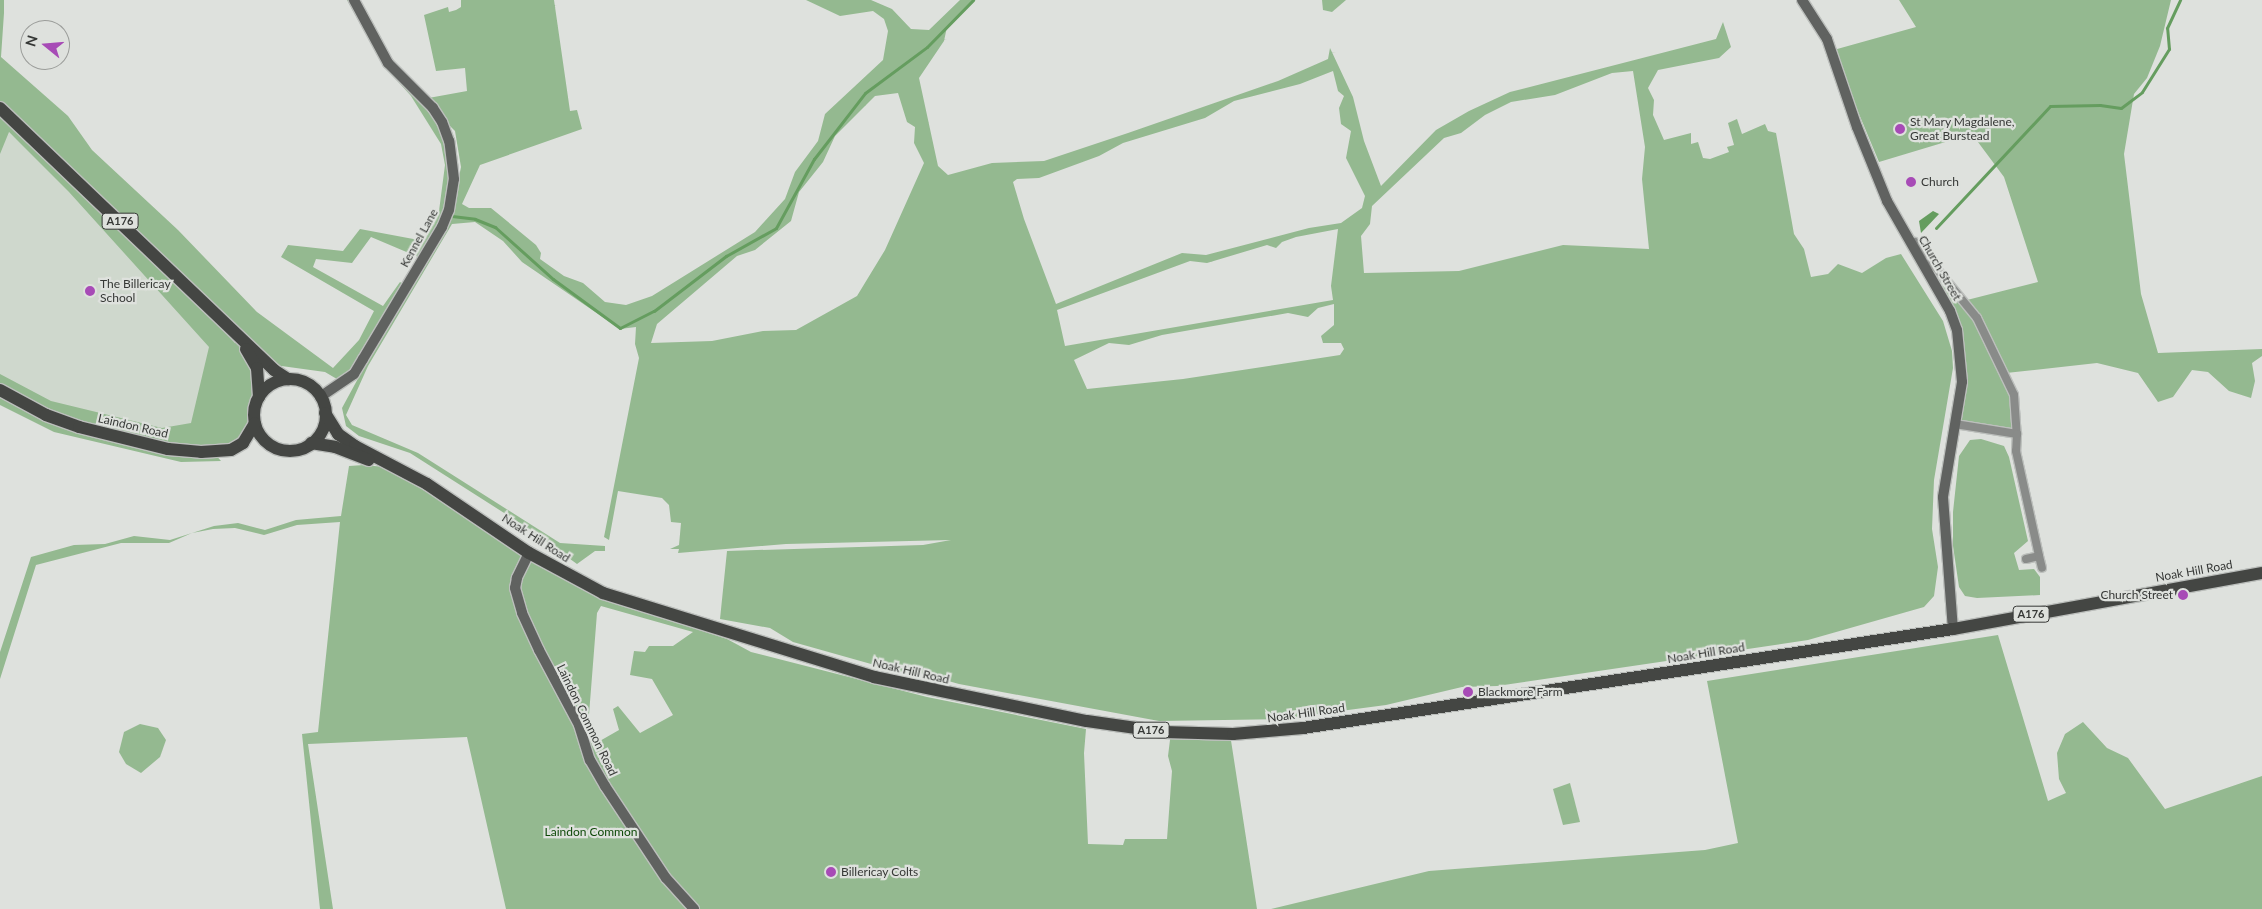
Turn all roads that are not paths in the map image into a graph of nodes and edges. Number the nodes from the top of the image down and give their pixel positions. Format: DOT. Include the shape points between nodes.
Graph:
graph roads {
  1 [pos="354,0"];
  2 [pos="1802,0"];
  3 [pos="0,108"];
  4 [pos="1908,239"];
  5 [pos="239,335"];
  6 [pos="288,379"];
  7 [pos="0,390"];
  8 [pos="320,396"];
  9 [pos="259,397"];
  10 [pos="325,413"];
  11 [pos="255,423"];
  12 [pos="1955,424"];
  13 [pos="2017,434"];
  14 [pos="311,444"];
  15 [pos="395,468"];
  16 [pos="530,553"];
  17 [pos="2039,556"];
  18 [pos="2026,559"];
  19 [pos="2042,568"];
  20 [pos="2262,573"];
  21 [pos="1953,629"];
  22 [pos="694,909"];
  1 -- 8 [label="street, Kennel Lane" via="388,63 433,108 442,122 454,164 453,194 442,227 354,374"];
  2 -- 4 [label="street, Church Street" via="1827,40 1873,170"];
  3 -- 5 [label="main road, A176"];
  4 -- 12 [label="street, Church Street" via="1950,311 1957,330 1962,382"];
  4 -- 13 [label="street" via="1914,242 1976,318 2006,373 2014,396"];
  5 -- 6 [label="main road, A176"];
  5 -- 9 [label="main road, A176" via="257,368"];
  6 -- 8 [label="main road" via="305,383"];
  6 -- 9 [label="main road" via="271,384"];
  7 -- 11 [label="main road, Laindon Road" via="79,427 168,449 231,450 244,443"];
  8 -- 10 [label="main road"];
  9 -- 11 [label="main road" via="254,410"];
  10 -- 14 [label="main road" via="322,430"];
  10 -- 15 [label="main road, Noak Hill Road / A176" via="338,434"];
  11 -- 14 [label="main road" via="262,437 281,450 297,450"];
  12 -- 13 [label="street"];
  12 -- 21 [label="street, Church Street" via="1943,498"];
  13 -- 17 [label="street" via="2016,451"];
  14 -- 15 [label="main road, Noak Hill Road / A176" via="335,447"];
  15 -- 16 [label="main road, Noak Hill Road / A176" via="458,503"];
  16 -- 21 [label="main road, Noak Hill Road / A176" via="603,593 804,658 948,694 1108,725 1180,733 1233,734 1303,728"];
  16 -- 22 [label="street, Laindon Common Road" via="515,588 535,642 579,725 590,760 605,786 666,878"];
  17 -- 18 [label="street"];
  17 -- 19 [label="street"];
  20 -- 21 [label="main road, Noak Hill Road / A176"];
}
